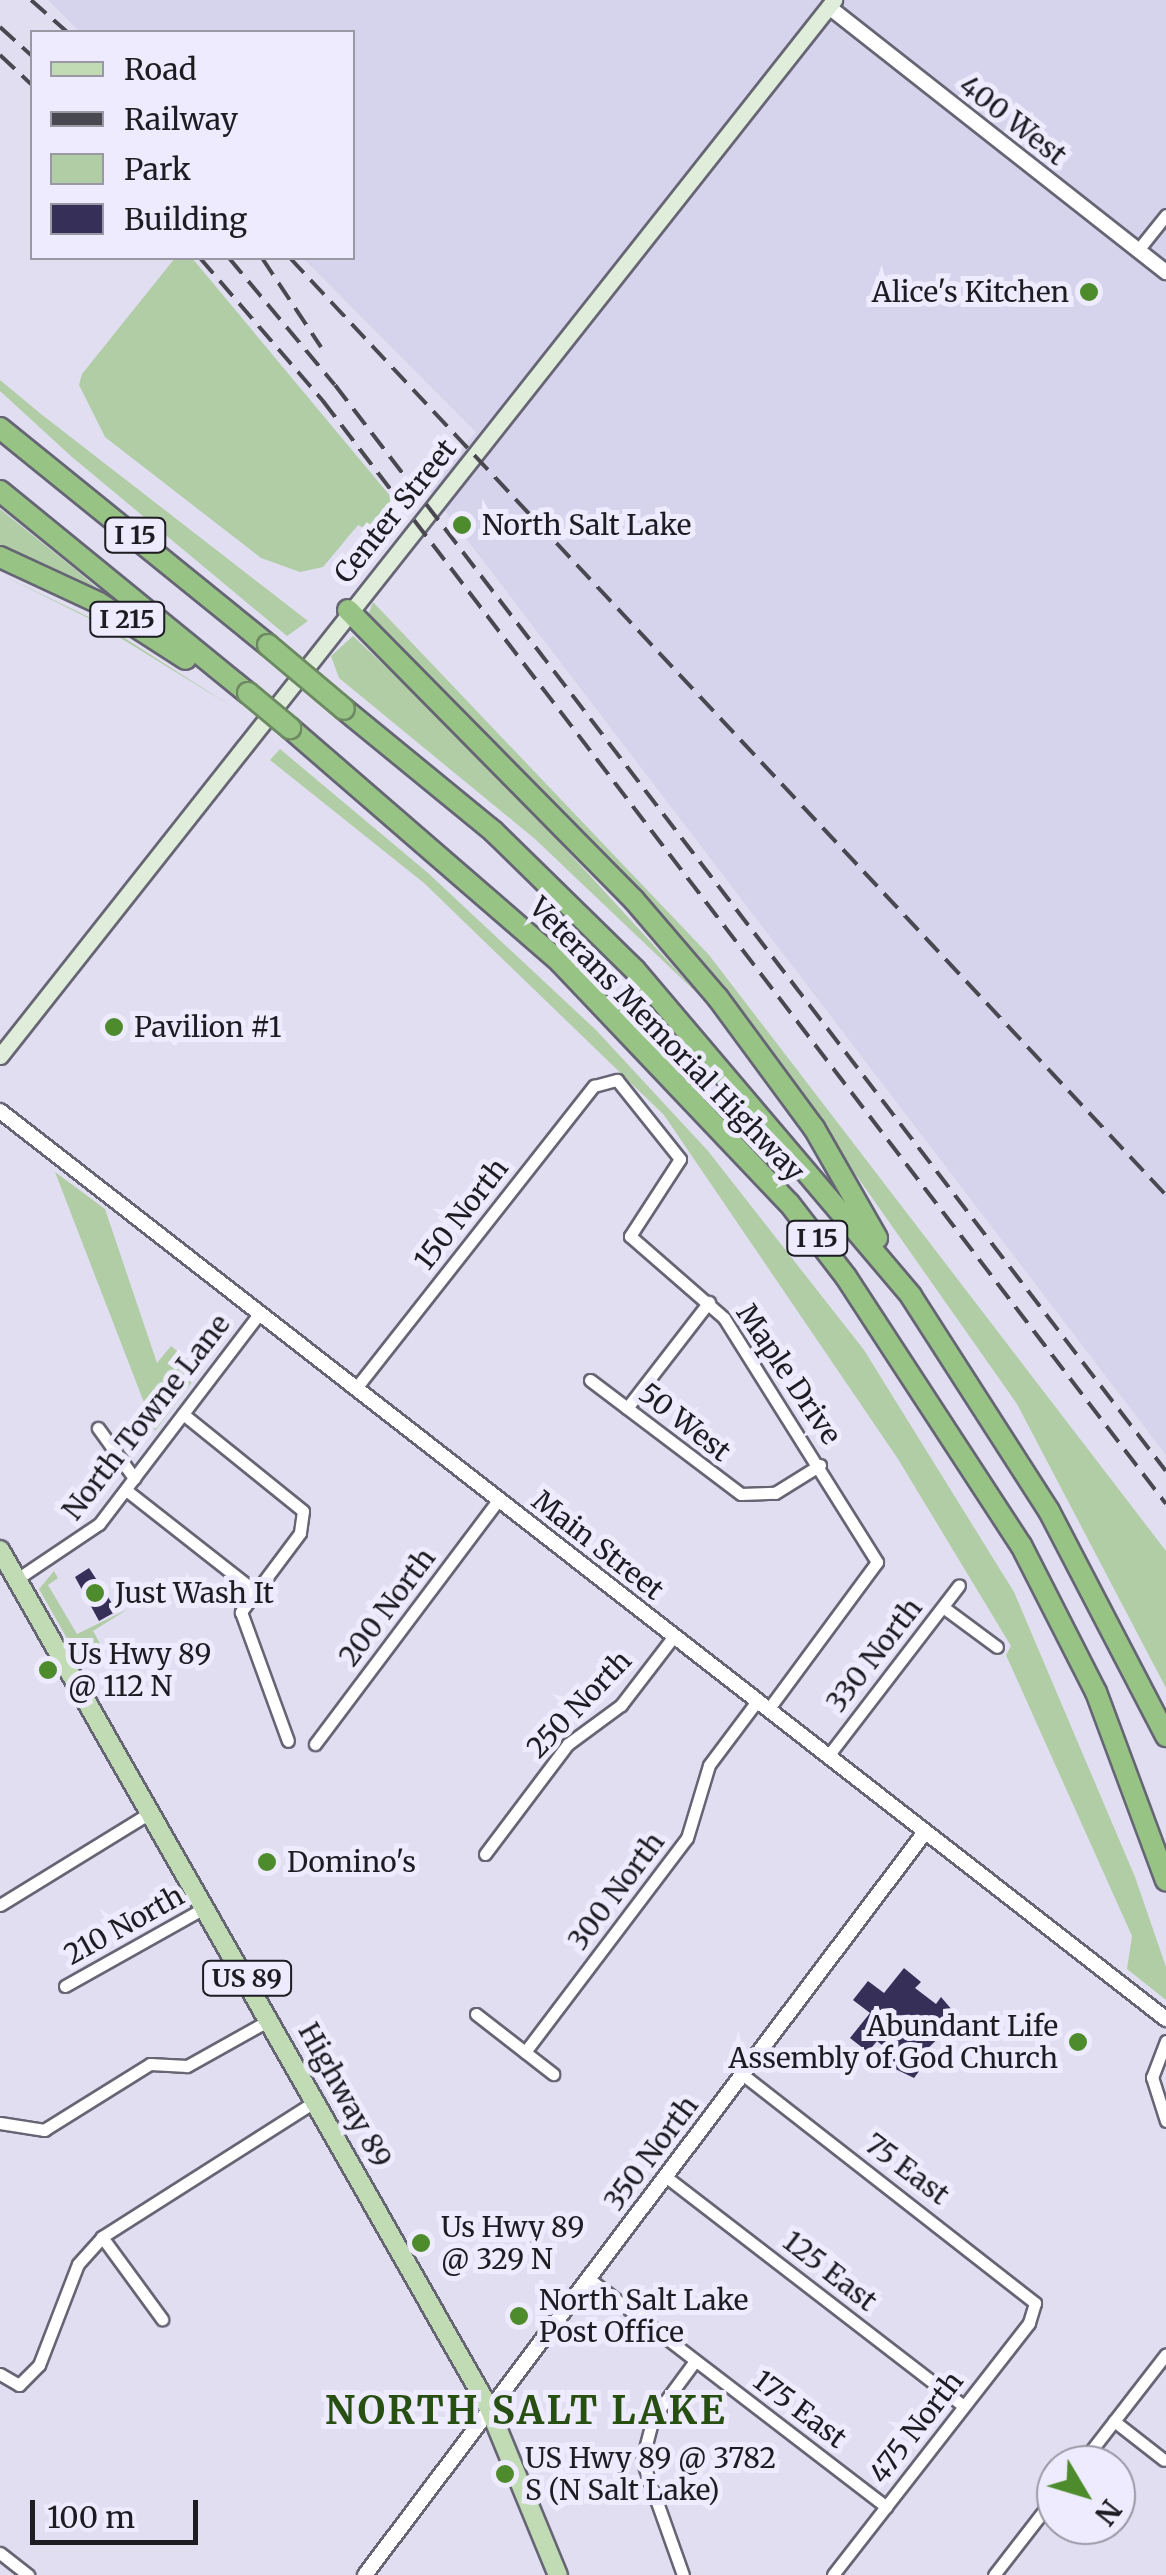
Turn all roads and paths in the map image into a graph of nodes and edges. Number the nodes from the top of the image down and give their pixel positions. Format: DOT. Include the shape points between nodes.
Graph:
graph roads {
  1 [pos="831,4"];
  2 [pos="1166,215"];
  3 [pos="1138,250"];
  4 [pos="1166,272"];
  5 [pos="0,428"];
  6 [pos="0,491"];
  7 [pos="0,557"];
  8 [pos="348,610"];
  9 [pos="248,693"];
  10 [pos="0,1056"];
  11 [pos="0,1111"];
  12 [pos="629,1234"];
  13 [pos="911,1296"];
  14 [pos="710,1302"];
  15 [pos="260,1313"];
  16 [pos="590,1380"];
  17 [pos="356,1388"];
  18 [pos="627,1408"];
  19 [pos="183,1414"];
  20 [pos="98,1428"];
  21 [pos="820,1465"];
  22 [pos="134,1478"];
  23 [pos="126,1490"];
  24 [pos="499,1500"];
  25 [pos="0,1550"];
  26 [pos="877,1566"];
  27 [pos="17,1579"];
  28 [pos="960,1585"];
  29 [pos="256,1592"];
  30 [pos="942,1607"];
  31 [pos="674,1636"];
  32 [pos="997,1647"];
  33 [pos="763,1705"];
  34 [pos="1166,1736"];
  35 [pos="288,1741"];
  36 [pos="314,1744"];
  37 [pos="828,1756"];
  38 [pos="151,1812"];
  39 [pos="926,1832"];
  40 [pos="485,1854"];
  41 [pos="1166,1880"];
  42 [pos="0,1904"];
  43 [pos="206,1907"];
  44 [pos="66,1986"];
  45 [pos="476,2014"];
  46 [pos="271,2019"];
  47 [pos="1166,2019"];
  48 [pos="1166,2042"];
  49 [pos="525,2052"];
  50 [pos="553,2074"];
  51 [pos="742,2074"];
  52 [pos="318,2100"];
  53 [pos="1166,2120"];
  54 [pos="0,2123"];
  55 [pos="665,2176"];
  56 [pos="102,2237"];
  57 [pos="588,2278"];
  58 [pos="1036,2308"];
  59 [pos="162,2319"];
  60 [pos="1166,2354"];
  61 [pos="696,2361"];
  62 [pos="0,2374"];
  63 [pos="964,2406"];
  64 [pos="489,2408"];
  65 [pos="1114,2421"];
  66 [pos="1095,2445"];
  67 [pos="1164,2460"];
  68 [pos="886,2506"];
  69 [pos="1036,2521"];
  70 [pos="0,2553"];
  71 [pos="28,2575"];
  72 [pos="365,2575"];
  73 [pos="558,2575"];
  74 [pos="682,2575"];
  75 [pos="833,2575"];
  76 [pos="994,2575"];
  1 -- 3 [label="street, 400 West"];
  1 -- 8 [label="main road, Center Street"];
  2 -- 3 [label="street"];
  3 -- 4 [label="street, 400 West"];
  5 -- 13 [label="highway, Veterans Memorial Highway / I 15, bridge" via="493,831 635,970"];
  6 -- 9 [label="highway, Veterans Memorial Highway / I 15"];
  7 -- 9 [label="highway, I 215" via="100,604"];
  8 -- 10 [label="main road, Center Street"];
  8 -- 13 [label="highway" via="634,900 718,998 814,1128"];
  9 -- 41 [label="highway, Veterans Memorial Highway / I 15, bridge" via="560,962 777,1190 846,1277 1021,1545 1096,1692"];
  11 -- 15 [label="street, Main Street"];
  12 -- 14 [label="street, Maple Drive"];
  12 -- 17 [label="street, 150 North" via="679,1162 661,1128 609,1077 594,1086"];
  13 -- 34 [label="highway, Veterans Memorial Highway / I 15" via="1049,1512"];
  14 -- 18 [label="street"];
  14 -- 21 [label="street, Maple Drive"];
  15 -- 17 [label="street, Main Street"];
  15 -- 19 [label="street, North Towne Lane"];
  16 -- 18 [label="street, 50 West"];
  17 -- 24 [label="street, Main Street"];
  18 -- 21 [label="street, 50 West" via="732,1490 752,1496 774,1493"];
  19 -- 22 [label="street, North Towne Lane"];
  19 -- 29 [label="street" via="302,1512 300,1533"];
  20 -- 22 [label="street"];
  21 -- 26 [label="street, Maple Drive"];
  22 -- 23 [label="street, North Towne Lane"];
  23 -- 27 [label="street, North Towne Lane" via="84,1538"];
  23 -- 29 [label="street"];
  24 -- 31 [label="street, Main Street"];
  24 -- 36 [label="street, 200 North"];
  25 -- 27 [label="main road, Highway 89 / US 89"];
  26 -- 33 [label="street, 300 North"];
  27 -- 38 [label="main road, Highway 89 / US 89"];
  28 -- 30 [label="street, 330 North"];
  29 -- 35 [label="street" via="242,1619"];
  30 -- 32 [label="street"];
  30 -- 37 [label="street, 330 North"];
  31 -- 33 [label="street, Main Street"];
  31 -- 40 [label="street, 250 North" via="622,1705 568,1744"];
  33 -- 37 [label="street, Main Street"];
  33 -- 49 [label="street, 300 North" via="709,1765 687,1838"];
  37 -- 39 [label="street, Main Street"];
  38 -- 42 [label="street"];
  38 -- 43 [label="main road, Highway 89 / US 89"];
  39 -- 47 [label="street, Main Street"];
  39 -- 51 [label="street, 350 North"];
  43 -- 44 [label="street, 210 North"];
  43 -- 46 [label="main road, Highway 89 / US 89"];
  45 -- 49 [label="street"];
  46 -- 52 [label="main road, Highway 89 / US 89"];
  46 -- 54 [label="street" via="187,2066 150,2064 44,2130"];
  48 -- 53 [label="street" via="1152,2077"];
  49 -- 50 [label="street"];
  51 -- 55 [label="street, 350 North"];
  51 -- 58 [label="street, 75 East" via="1028,2293"];
  52 -- 56 [label="street"];
  52 -- 64 [label="main road, Highway 89 / US 89"];
  55 -- 57 [label="street, 350 North"];
  55 -- 63 [label="street, 125 East"];
  56 -- 59 [label="street"];
  56 -- 62 [label="street" via="78,2264 39,2365 19,2386"];
  57 -- 61 [label="street, 175 East"];
  57 -- 64 [label="street, 350 North"];
  58 -- 63 [label="street, 475 North"];
  60 -- 65 [label="street"];
  61 -- 68 [label="street, 175 East"];
  61 -- 74 [label="street" via="653,2418 642,2460"];
  63 -- 68 [label="street, 475 North"];
  64 -- 72 [label="street, 350 North"];
  64 -- 73 [label="main road, Highway 89 / US 89"];
  65 -- 66 [label="street"];
  65 -- 67 [label="street"];
  68 -- 75 [label="street, 475 North"];
  69 -- 76 [label="street"];
  70 -- 71 [label="street"];
}
